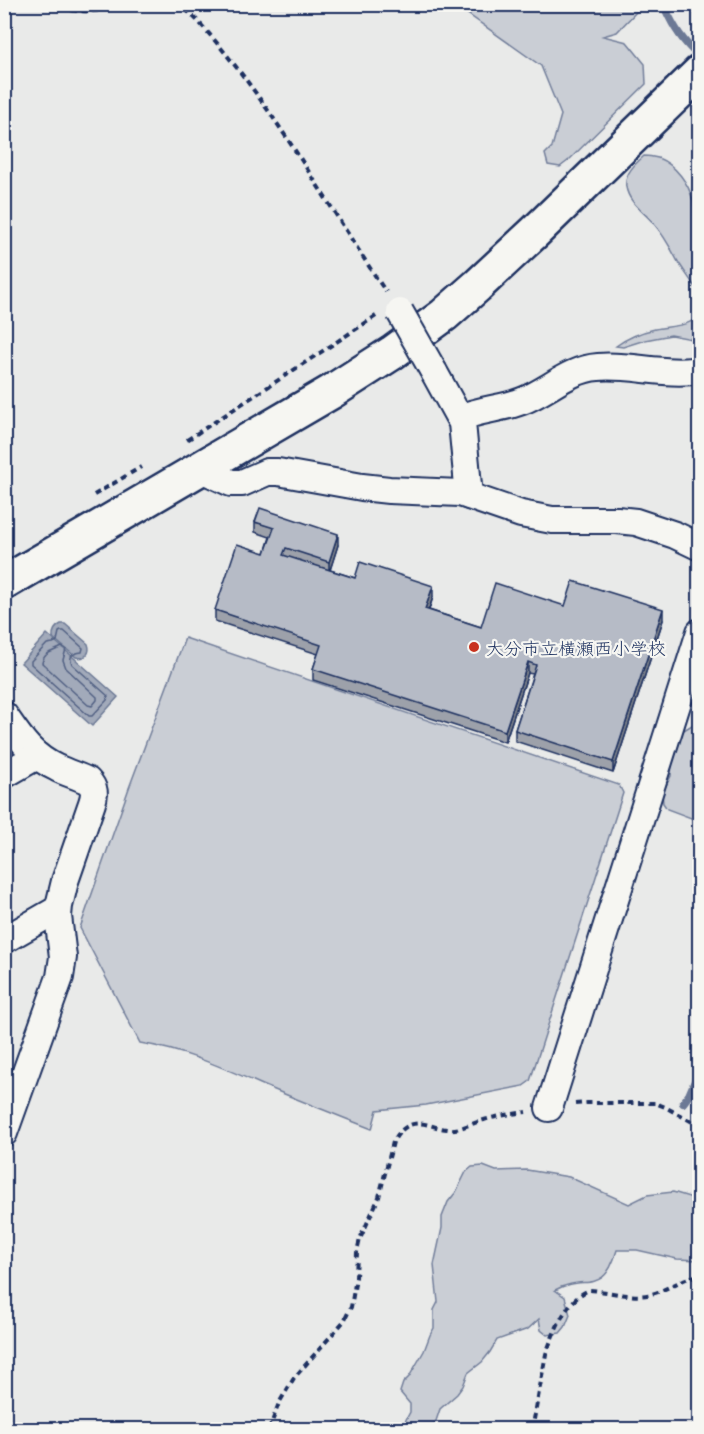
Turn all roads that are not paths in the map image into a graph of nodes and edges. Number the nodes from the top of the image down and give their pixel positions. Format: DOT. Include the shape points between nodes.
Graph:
graph roads {
  1 [pos="699,72"];
  2 [pos="397,308"];
  3 [pos="699,370"];
  4 [pos="460,418"];
  5 [pos="192,455"];
  6 [pos="469,496"];
  7 [pos="699,547"];
  8 [pos="4,583"];
  9 [pos="699,632"];
  10 [pos="4,715"];
  11 [pos="37,756"];
  12 [pos="4,775"];
  13 [pos="58,909"];
  14 [pos="4,940"];
  15 [pos="549,1108"];
  16 [pos="4,1133"];
  1 -- 5 [label="street" via="444,315 331,392"];
  2 -- 4 [label="street, bridge"];
  3 -- 4 [label="street" via="608,366 580,370 521,402"];
  4 -- 6 [label="street"];
  5 -- 6 [label="street" via="231,483 278,472 362,487"];
  5 -- 8 [label="street"];
  6 -- 7 [label="street" via="552,520 636,522"];
  9 -- 15 [label="street"];
  10 -- 11 [label="street"];
  11 -- 12 [label="street"];
  11 -- 13 [label="street" via="88,781 94,793"];
  13 -- 14 [label="street"];
  13 -- 16 [label="street" via="63,967"];
}
